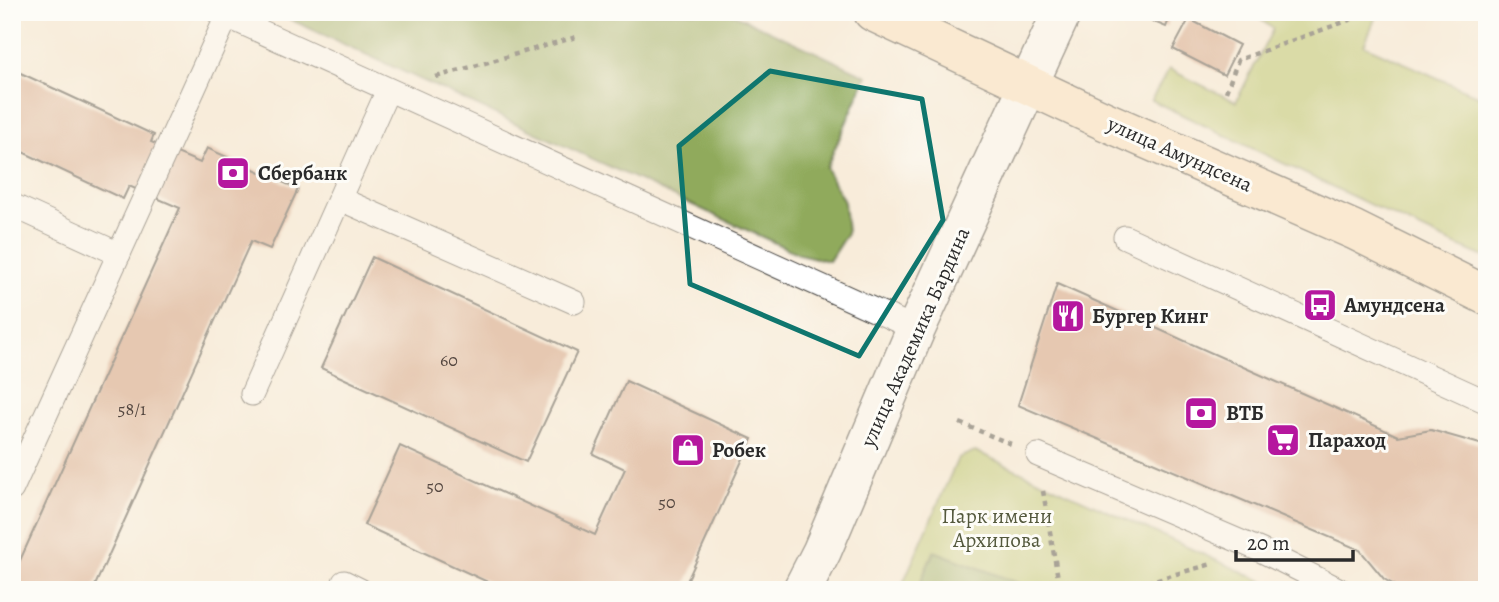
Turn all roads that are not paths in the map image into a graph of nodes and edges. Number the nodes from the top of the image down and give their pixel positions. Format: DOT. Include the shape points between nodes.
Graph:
graph roads {
  1 [pos="873,12"];
  2 [pos="1062,12"];
  3 [pos="222,14"];
  4 [pos="1028,85"];
  5 [pos="388,90"];
  6 [pos="340,198"];
  7 [pos="12,205"];
  8 [pos="1125,237"];
  9 [pos="119,254"];
  10 [pos="1487,296"];
  11 [pos="574,302"];
  12 [pos="916,329"];
  13 [pos="253,394"];
  14 [pos="1487,402"];
  15 [pos="1038,455"];
  16 [pos="12,489"];
  17 [pos="802,590"];
  18 [pos="1340,590"];
  1 -- 4 [label="main road, улица Амундсена"];
  2 -- 4 [label="street, улица Академика Бардина"];
  3 -- 5 [label="lane"];
  3 -- 9 [label="lane"];
  4 -- 10 [label="main road, улица Амундсена" via="1354,230"];
  4 -- 12 [label="street, улица Академика Бардина"];
  5 -- 6 [label="lane"];
  5 -- 12 [label="lane"];
  6 -- 11 [label="lane"];
  6 -- 13 [label="lane"];
  7 -- 9 [label="lane"];
  8 -- 14 [label="lane"];
  9 -- 16 [label="lane"];
  12 -- 17 [label="street, улица Академика Бардина"];
  15 -- 18 [label="lane"];
}
